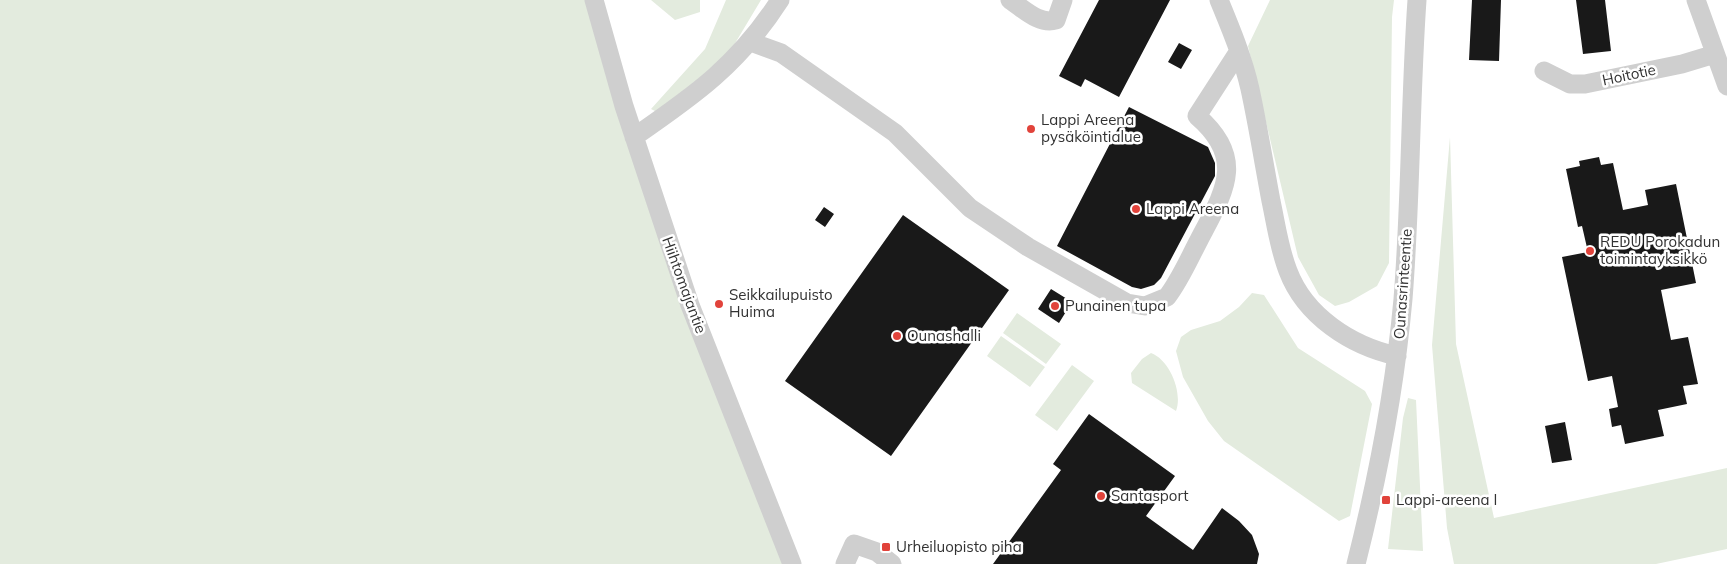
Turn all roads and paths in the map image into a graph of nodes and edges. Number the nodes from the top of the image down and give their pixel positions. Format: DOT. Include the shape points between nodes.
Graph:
graph roads {
  1 [pos="594,0"];
  2 [pos="780,0"];
  3 [pos="1010,0"];
  4 [pos="1064,0"];
  5 [pos="1219,0"];
  6 [pos="1417,0"];
  7 [pos="1696,0"];
  8 [pos="751,42"];
  9 [pos="1238,51"];
  10 [pos="1715,54"];
  11 [pos="1544,71"];
  12 [pos="1727,86"];
  13 [pos="634,137"];
  14 [pos="1397,356"];
  15 [pos="792,564"];
  16 [pos="845,564"];
  17 [pos="892,564"];
  18 [pos="1356,564"];
  1 -- 13 [label="street, Hiihtomajantie"];
  2 -- 8 [label="street"];
  3 -- 4 [label="street" via="1048,22 1056,20"];
  5 -- 9 [label="street"];
  6 -- 14 [label="street, Ounasrinteentie" via="1407,235"];
  7 -- 10 [label="street"];
  8 -- 9 [label="street" via="781,53 895,134 982,217 1098,288 1138,306 1154,304 1167,297 1223,195 1228,167 1225,157 1210,128 1197,116"];
  8 -- 13 [label="street" via="720,74"];
  9 -- 14 [label="street" via="1250,88 1282,254 1297,290 1327,324 1348,338 1366,348"];
  10 -- 11 [label="street, Hoitotie" via="1585,84 1570,84"];
  10 -- 12 [label="street"];
  13 -- 15 [label="street, Hiihtomajantie" via="690,305"];
  14 -- 18 [label="street, Ounasrinteentie"];
  16 -- 17 [label="street" via="854,544 877,552"];
}
